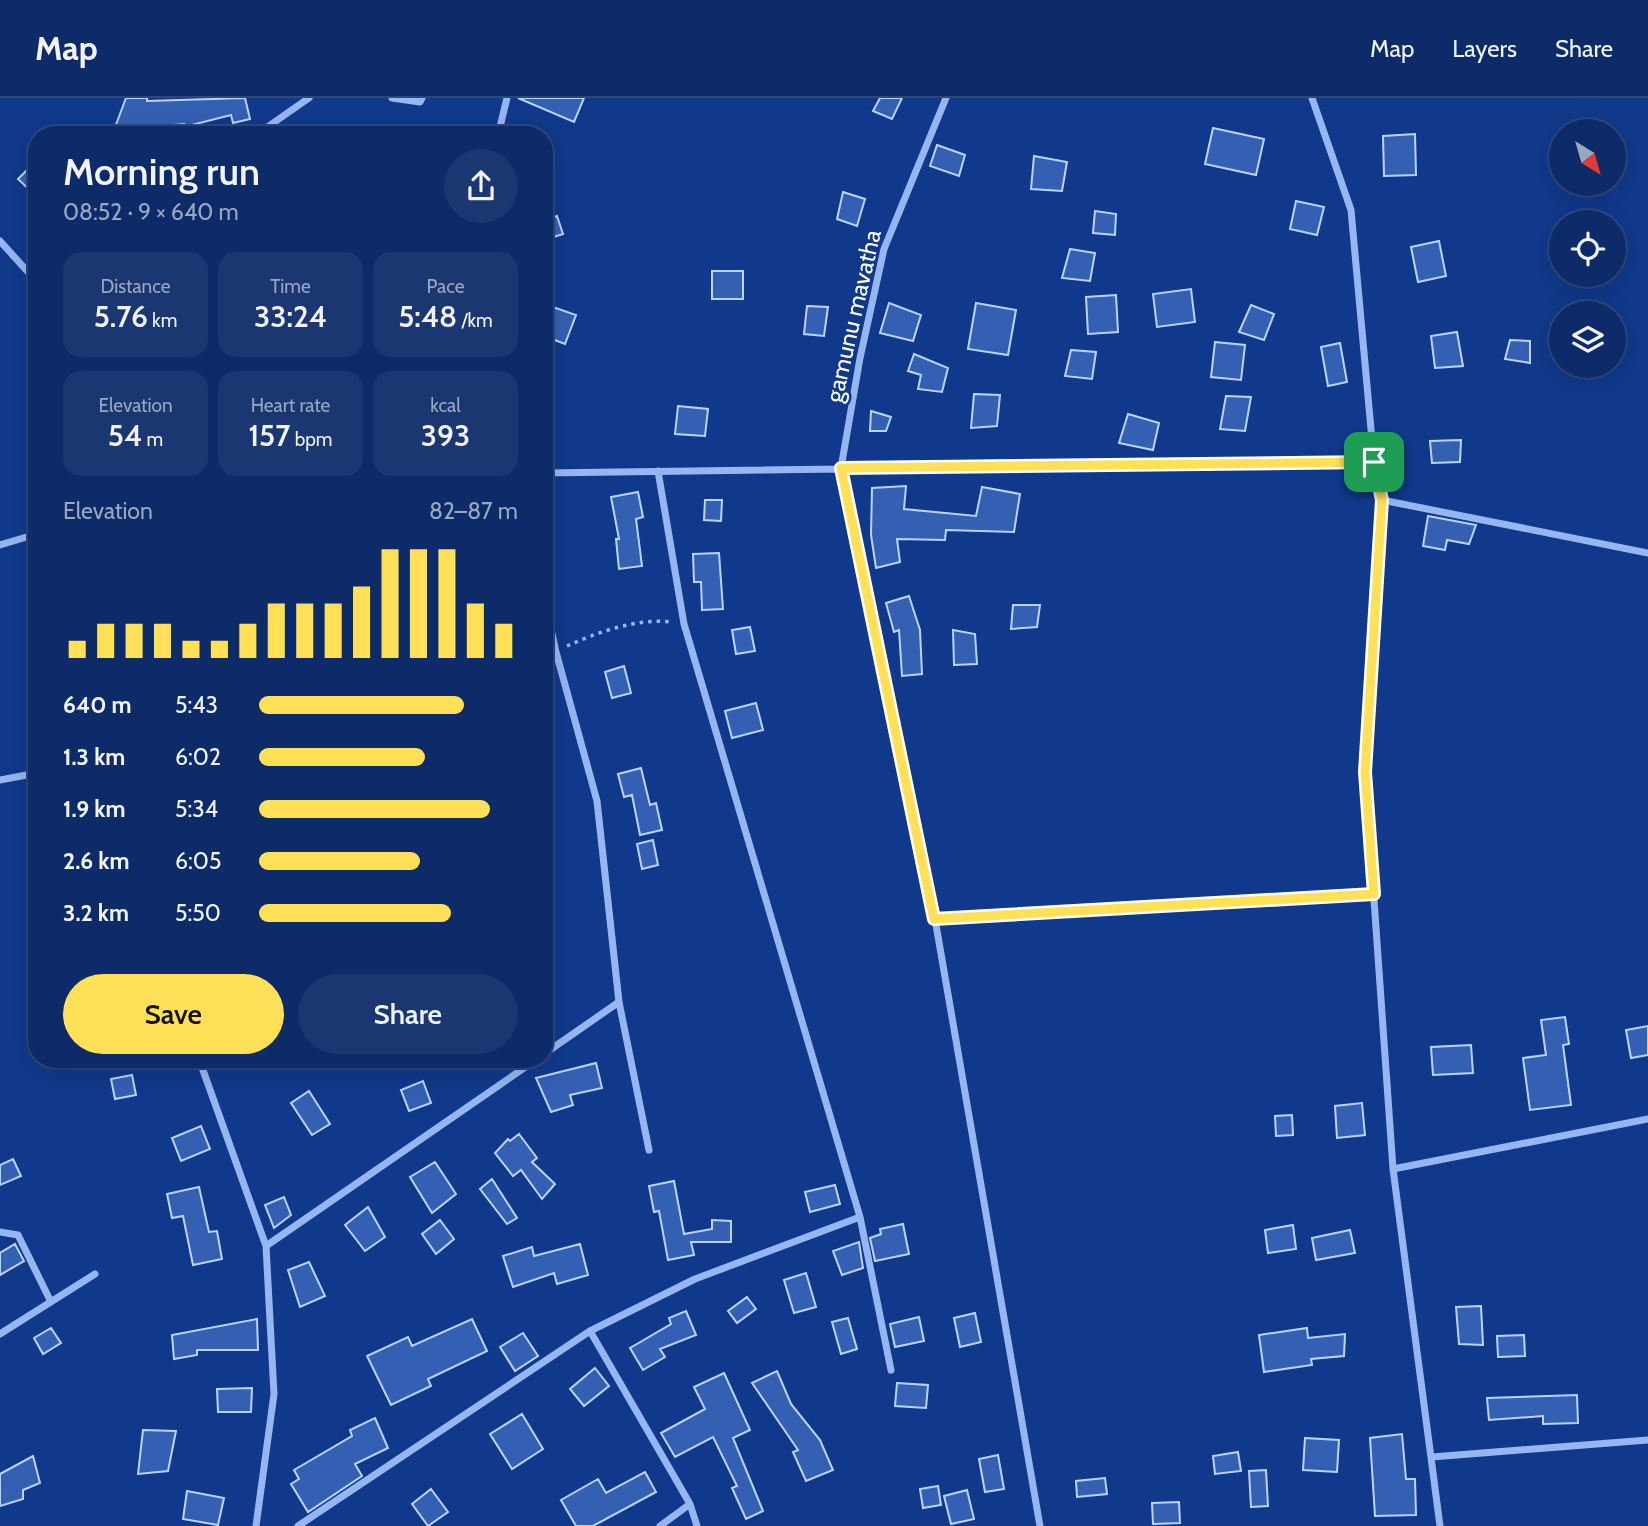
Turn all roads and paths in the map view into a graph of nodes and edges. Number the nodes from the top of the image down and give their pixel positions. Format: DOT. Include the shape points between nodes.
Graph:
graph roads {
  1 [pos="309,98"];
  2 [pos="391,98"];
  3 [pos="422,98"];
  4 [pos="507,98"];
  5 [pos="946,98"];
  6 [pos="1312,98"];
  7 [pos="269,126"];
  8 [pos="500,126"];
  9 [pos="0,241"];
  10 [pos="28,272"];
  11 [pos="1374,462"];
  12 [pos="841,468"];
  13 [pos="658,471"];
  14 [pos="553,473"];
  15 [pos="1382,500"];
  16 [pos="28,537"];
  17 [pos="0,545"];
  18 [pos="1648,553"];
  19 [pos="684,624"];
  20 [pos="553,638"];
  21 [pos="553,652"];
  22 [pos="556,652"];
  23 [pos="28,775"];
  24 [pos="0,780"];
  25 [pos="1374,894"];
  26 [pos="934,919"];
  27 [pos="619,1002"];
  28 [pos="553,1048"];
  29 [pos="202,1068"];
  30 [pos="524,1068"];
  31 [pos="1648,1119"];
  32 [pos="649,1150"];
  33 [pos="1393,1169"];
  34 [pos="860,1217"];
  35 [pos="0,1232"];
  36 [pos="266,1245"];
  37 [pos="95,1274"];
  38 [pos="51,1302"];
  39 [pos="590,1331"];
  40 [pos="0,1334"];
  41 [pos="891,1370"];
  42 [pos="1648,1440"];
  43 [pos="1432,1457"];
  44 [pos="690,1504"];
  45 [pos="256,1526"];
  46 [pos="298,1526"];
  47 [pos="660,1526"];
  48 [pos="696,1526"];
  49 [pos="1040,1526"];
  50 [pos="1440,1526"];
  1 -- 7 [label="street"];
  2 -- 3 [label="street" via="420,102"];
  4 -- 8 [label="street"];
  5 -- 12 [label="street, gamunu mavatha" via="884,249"];
  6 -- 11 [label="street" via="1351,210"];
  9 -- 10 [label="street"];
  11 -- 12 [label="street"];
  11 -- 15 [label="street"];
  12 -- 13 [label="street"];
  12 -- 26 [label="street"];
  13 -- 14 [label="street"];
  13 -- 19 [label="street"];
  15 -- 18 [label="street"];
  15 -- 25 [label="street" via="1365,772"];
  16 -- 17 [label="street"];
  19 -- 22 [label="path" via="656,620 615,629"];
  19 -- 34 [label="street"];
  20 -- 22 [label="street"];
  21 -- 22 [label="street"];
  22 -- 27 [label="street" via="597,801"];
  23 -- 24 [label="street"];
  25 -- 26 [label="street"];
  25 -- 33 [label="street"];
  26 -- 49 [label="street"];
  27 -- 28 [label="street"];
  27 -- 32 [label="street"];
  29 -- 36 [label="street"];
  30 -- 36 [label="street"];
  31 -- 33 [label="street"];
  33 -- 43 [label="street"];
  34 -- 39 [label="street" via="695,1279"];
  34 -- 41 [label="street"];
  35 -- 38 [label="street" via="18,1235"];
  36 -- 45 [label="street" via="274,1394"];
  37 -- 38 [label="street"];
  38 -- 40 [label="street"];
  39 -- 44 [label="street"];
  39 -- 46 [label="street"];
  42 -- 43 [label="street"];
  43 -- 50 [label="street"];
  44 -- 47 [label="street"];
  44 -- 48 [label="street"];
}
